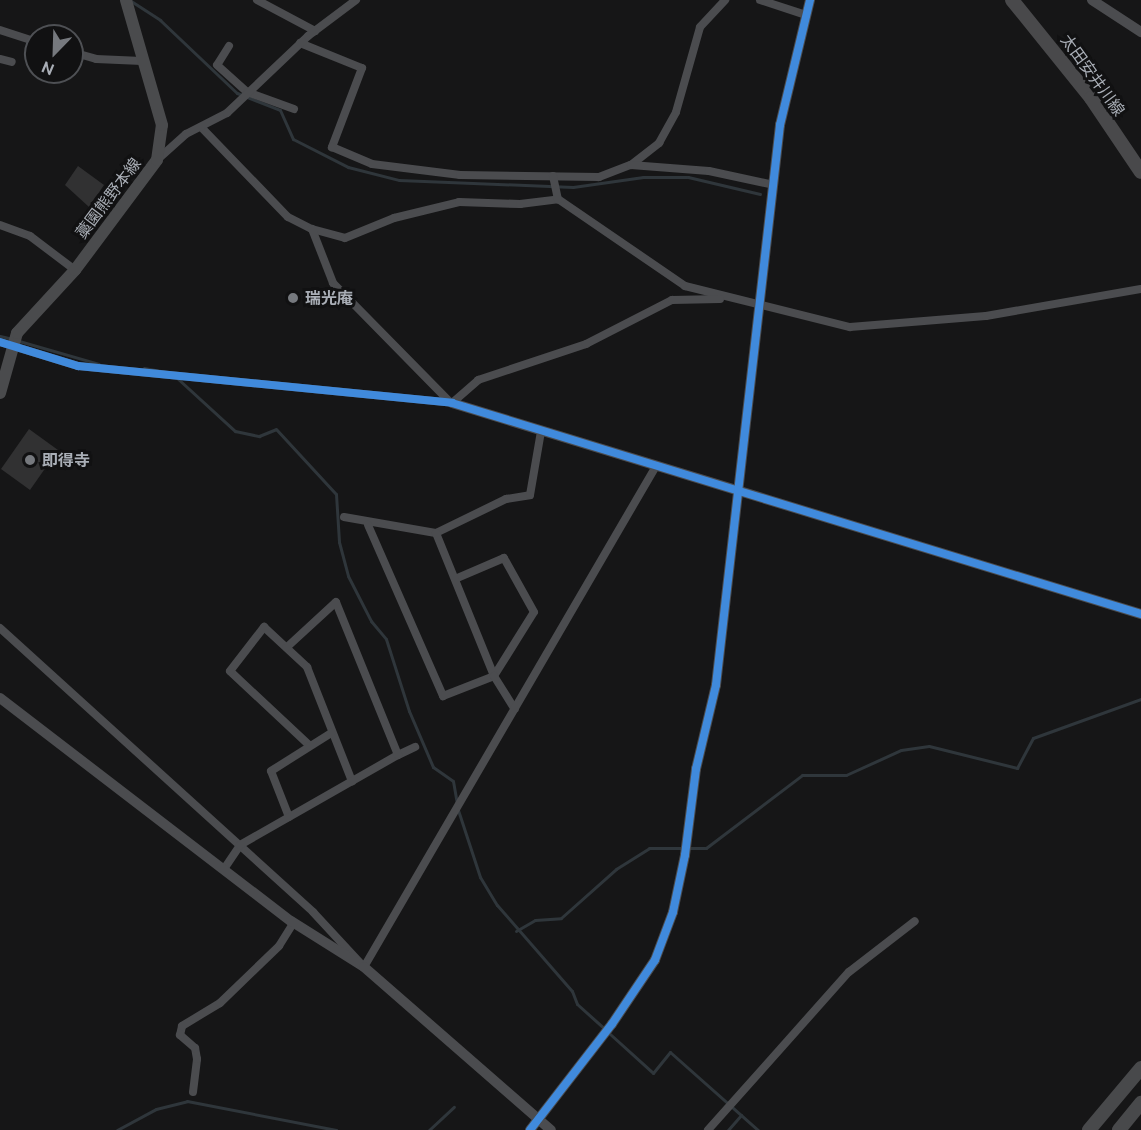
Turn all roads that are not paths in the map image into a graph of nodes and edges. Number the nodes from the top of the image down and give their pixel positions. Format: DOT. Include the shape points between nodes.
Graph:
graph roads {
  1 [pos="257,0"];
  2 [pos="356,0"];
  3 [pos="725,0"];
  4 [pos="760,0"];
  5 [pos="810,0"];
  6 [pos="1012,0"];
  7 [pos="1092,0"];
  8 [pos="126,3"];
  9 [pos="806,15"];
  10 [pos="0,30"];
  11 [pos="315,31"];
  12 [pos="1141,32"];
  13 [pos="24,38"];
  14 [pos="300,43"];
  15 [pos="229,46"];
  16 [pos="84,56"];
  17 [pos="0,59"];
  18 [pos="142,61"];
  19 [pos="12,62"];
  20 [pos="247,92"];
  21 [pos="294,109"];
  22 [pos="201,127"];
  23 [pos="157,160"];
  24 [pos="632,165"];
  25 [pos="1141,172"];
  26 [pos="554,178"];
  27 [pos="774,185"];
  28 [pos="557,196"];
  29 [pos="0,225"];
  30 [pos="312,229"];
  31 [pos="75,270"];
  32 [pos="1141,290"];
  33 [pos="727,299"];
  34 [pos="761,306"];
  35 [pos="10,342"];
  36 [pos="0,393"];
  37 [pos="452,403"];
  38 [pos="541,431"];
  39 [pos="656,466"];
  40 [pos="740,492"];
  41 [pos="344,517"];
  42 [pos="368,525"];
  43 [pos="436,533"];
  44 [pos="455,579"];
  45 [pos="1141,614"];
  46 [pos="0,628"];
  47 [pos="286,647"];
  48 [pos="494,676"];
  49 [pos="0,698"];
  50 [pos="514,709"];
  51 [pos="331,733"];
  52 [pos="309,745"];
  53 [pos="415,747"];
  54 [pos="398,754"];
  55 [pos="352,781"];
  56 [pos="289,817"];
  57 [pos="240,845"];
  58 [pos="224,869"];
  59 [pos="915,921"];
  60 [pos="294,922"];
  61 [pos="364,967"];
  62 [pos="1141,1068"];
  63 [pos="193,1092"];
  64 [pos="1141,1103"];
  65 [pos="539,1118"];
  66 [pos="530,1130"];
  67 [pos="551,1130"];
  68 [pos="708,1130"];
  69 [pos="1089,1130"];
  70 [pos="1119,1130"];
  1 -- 11 [label="street"];
  2 -- 11 [label="street"];
  3 -- 24 [label="street" via="700,27 676,112 664,133"];
  4 -- 9 [label="street"];
  5 -- 9 [label="street"];
  6 -- 25 [label="main road, 太田安井川線" via="1091,98"];
  7 -- 12 [label="street"];
  8 -- 18 [label="main road, 藁園熊野本線"];
  9 -- 27 [label="street" via="783,114"];
  10 -- 13 [label="street"];
  11 -- 14 [label="street"];
  14 -- 20 [label="street"];
  14 -- 26 [label="street" via="362,68 332,147 383,165 460,175"];
  15 -- 20 [label="street" via="217,66"];
  16 -- 18 [label="street"];
  17 -- 19 [label="street"];
  18 -- 23 [label="main road, 藁園熊野本線" via="162,124"];
  20 -- 21 [label="street"];
  20 -- 22 [label="street"];
  22 -- 23 [label="street"];
  22 -- 30 [label="street" via="288,217"];
  23 -- 31 [label="main road, 藁園熊野本線"];
  24 -- 26 [label="street" via="599,177"];
  24 -- 27 [label="street" via="710,171"];
  26 -- 28 [label="street"];
  27 -- 34 [label="street"];
  28 -- 30 [label="street" via="520,204 459,202 394,218 345,238"];
  28 -- 33 [label="street" via="654,268 686,286"];
  29 -- 31 [label="street" via="30,236"];
  30 -- 37 [label="street" via="333,283"];
  31 -- 35 [label="main road, 藁園熊野本線"];
  32 -- 34 [label="street" via="986,316 850,327"];
  33 -- 34 [label="street"];
  33 -- 37 [label="street" via="672,300 586,344 478,380"];
  34 -- 40 [label="street"];
  35 -- 36 [label="main road, 藁園熊野本線"];
  35 -- 37 [label="street" via="78,366"];
  37 -- 38 [label="street"];
  38 -- 39 [label="street"];
  38 -- 43 [label="street" via="530,495 506,499"];
  39 -- 40 [label="street"];
  39 -- 50 [label="street"];
  40 -- 45 [label="street"];
  40 -- 65 [label="street" via="716,685 696,770 686,855 673,912 655,960"];
  41 -- 42 [label="street"];
  42 -- 43 [label="street"];
  42 -- 48 [label="street" via="443,696"];
  43 -- 44 [label="street"];
  44 -- 48 [label="street"];
  44 -- 48 [label="street" via="504,558 534,612"];
  46 -- 57 [label="street"];
  47 -- 51 [label="street" via="307,667"];
  47 -- 52 [label="street" via="264,627 230,671"];
  47 -- 54 [label="street" via="336,602"];
  48 -- 50 [label="street"];
  49 -- 58 [label="street"];
  50 -- 61 [label="street"];
  51 -- 52 [label="street"];
  51 -- 55 [label="street"];
  52 -- 56 [label="street" via="272,771"];
  53 -- 54 [label="street"];
  54 -- 55 [label="street"];
  55 -- 56 [label="street"];
  56 -- 57 [label="street"];
  57 -- 58 [label="street"];
  57 -- 61 [label="street"];
  58 -- 60 [label="street"];
  59 -- 68 [label="street" via="849,972"];
  60 -- 61 [label="street"];
  60 -- 63 [label="street" via="279,946 220,1003 182,1026 180,1035 195,1048 197,1059"];
  61 -- 65 [label="street"];
  62 -- 69 [label="highway"];
  64 -- 70 [label="highway"];
  65 -- 66 [label="street"];
  65 -- 67 [label="street"];
}
